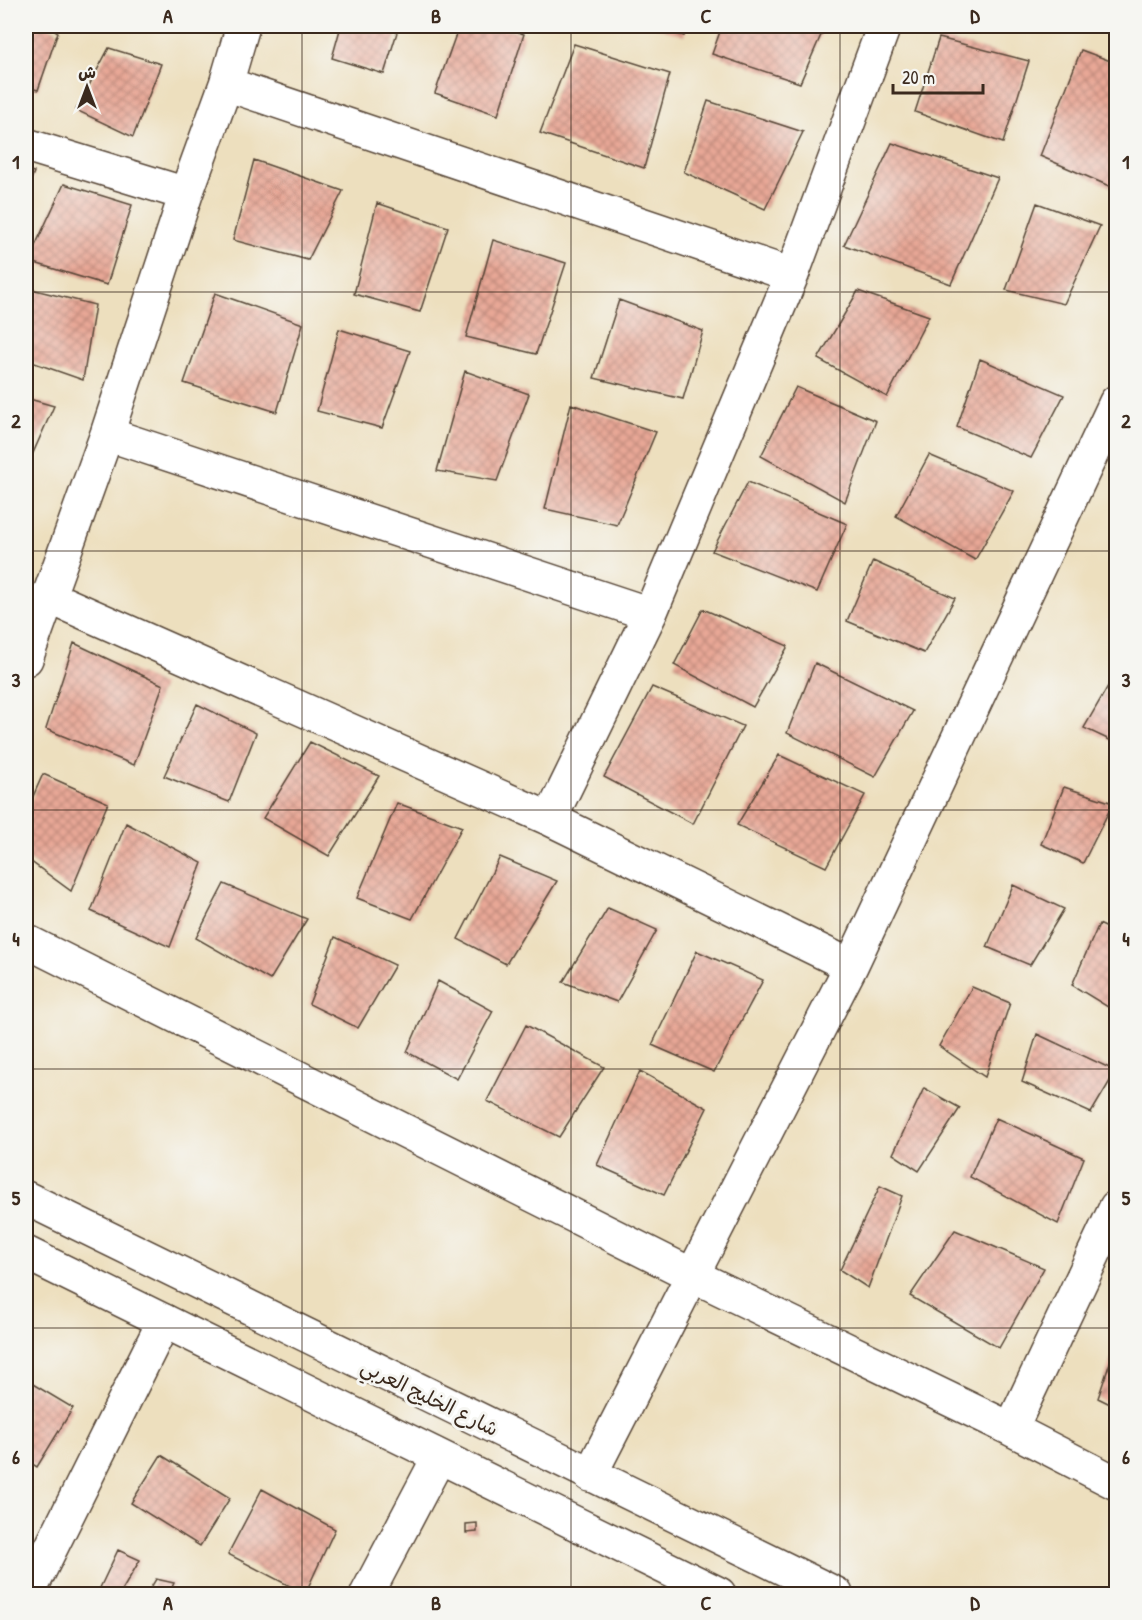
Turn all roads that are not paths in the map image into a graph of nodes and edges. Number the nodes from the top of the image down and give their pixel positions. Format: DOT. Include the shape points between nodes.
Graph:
graph roads {
  1 [pos="243,26"];
  2 [pos="884,26"];
  3 [pos="226,84"];
  4 [pos="26,145"];
  5 [pos="186,194"];
  6 [pos="792,275"];
  7 [pos="1116,402"];
  8 [pos="107,434"];
  9 [pos="47,596"];
  10 [pos="650,614"];
  11 [pos="26,659"];
  12 [pos="550,819"];
  13 [pos="26,941"];
  14 [pos="851,966"];
  15 [pos="26,1198"];
  16 [pos="1116,1208"];
  17 [pos="26,1253"];
  18 [pos="692,1275"];
  19 [pos="164,1322"];
  20 [pos="1011,1429"];
  21 [pos="439,1457"];
  22 [pos="590,1475"];
  23 [pos="1116,1483"];
  24 [pos="28,1594"];
  25 [pos="367,1594"];
  26 [pos="719,1594"];
  27 [pos="836,1594"];
  1 -- 3 [label="street"];
  2 -- 6 [label="street"];
  3 -- 5 [label="street"];
  3 -- 6 [label="street"];
  4 -- 5 [label="street"];
  5 -- 8 [label="street"];
  6 -- 10 [label="street"];
  7 -- 14 [label="street"];
  8 -- 9 [label="street"];
  8 -- 10 [label="street"];
  9 -- 11 [label="street"];
  9 -- 12 [label="street"];
  10 -- 12 [label="street"];
  12 -- 14 [label="street"];
  13 -- 18 [label="street"];
  14 -- 18 [label="street"];
  15 -- 22 [label="street, شارع الخليج العربي"];
  16 -- 20 [label="street"];
  17 -- 19 [label="street"];
  18 -- 20 [label="street"];
  18 -- 22 [label="street"];
  19 -- 21 [label="street"];
  19 -- 24 [label="street"];
  20 -- 23 [label="street"];
  21 -- 25 [label="street"];
  21 -- 26 [label="street"];
  22 -- 27 [label="street, شارع الخليج العربي"];
}
